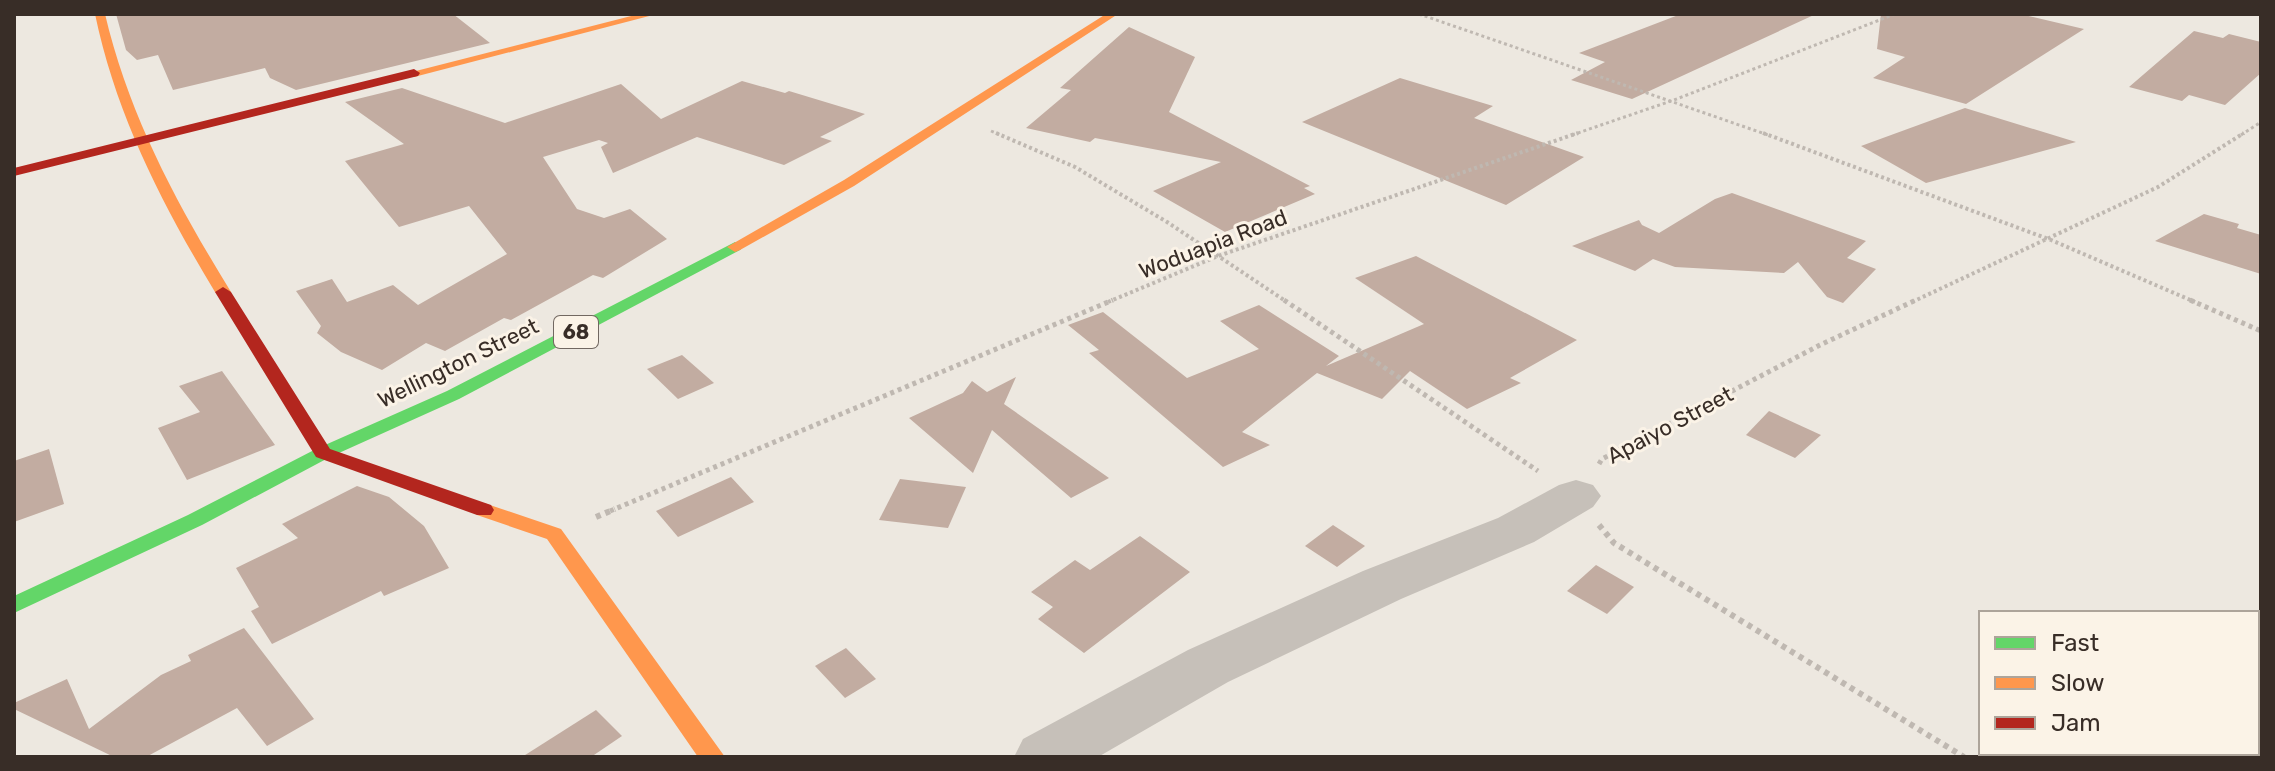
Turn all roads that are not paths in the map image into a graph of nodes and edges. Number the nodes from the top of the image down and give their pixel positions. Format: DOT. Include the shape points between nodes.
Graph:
graph roads {
  1 [pos="100,14"];
  2 [pos="652,14"];
  3 [pos="1113,14"];
  4 [pos="139,142"];
  5 [pos="14,172"];
  6 [pos="323,453"];
  7 [pos="1576,496"];
  8 [pos="14,605"];
  9 [pos="712,757"];
  10 [pos="1045,757"];
  1 -- 4 [label="street"];
  2 -- 4 [label="street"];
  3 -- 6 [label="street, Wellington Street / 68" via="849,183 678,280 453,395"];
  4 -- 5 [label="street"];
  4 -- 6 [label="street" via="208,267"];
  6 -- 8 [label="street, Wellington Street / 68"];
  6 -- 9 [label="street" via="554,534"];
  7 -- 10 [label="street" via="1516,530 1208,666"];
}
